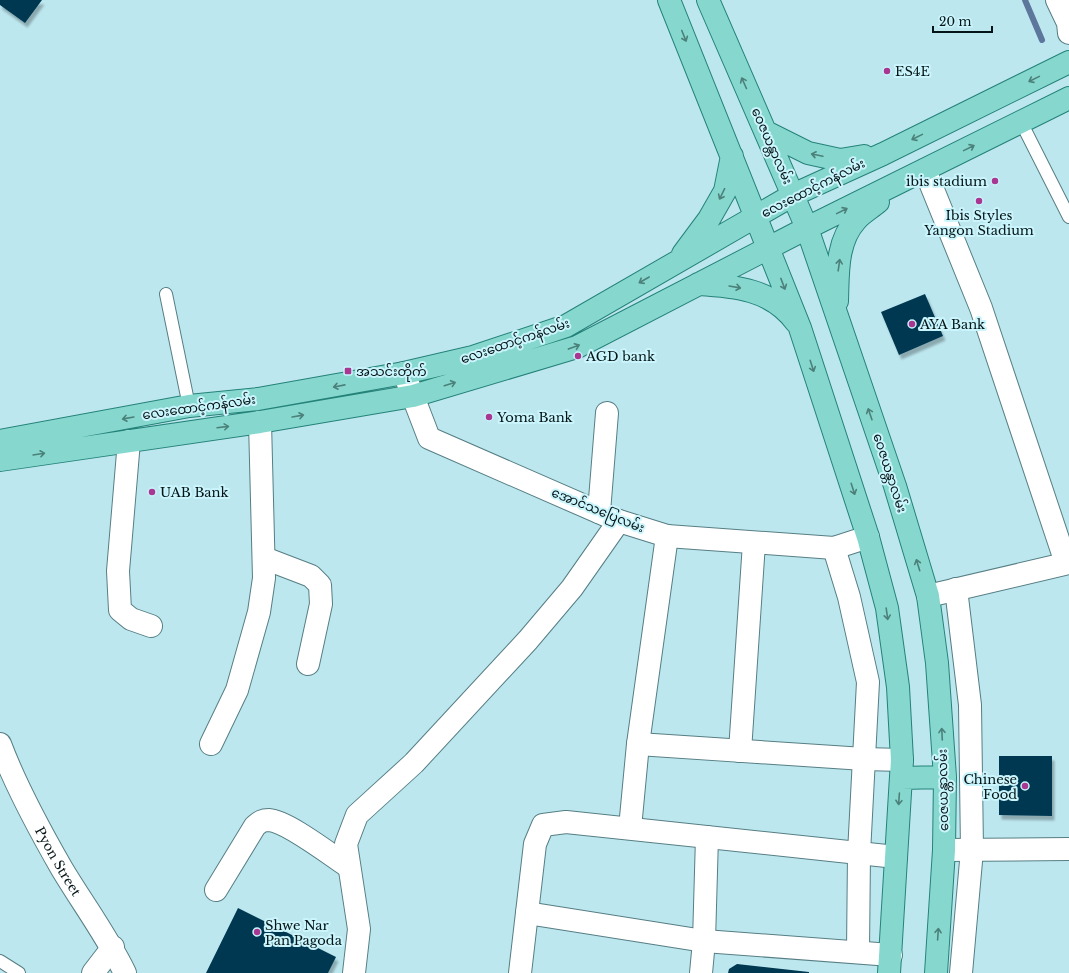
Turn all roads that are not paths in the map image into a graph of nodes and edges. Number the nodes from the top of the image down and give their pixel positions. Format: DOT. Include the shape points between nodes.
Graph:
graph roads {
  1 [pos="669,0"];
  2 [pos="708,0"];
  3 [pos="1057,0"];
  4 [pos="1069,32"];
  5 [pos="1069,62"];
  6 [pos="1069,98"];
  7 [pos="1021,122"];
  8 [pos="766,132"];
  9 [pos="883,154"];
  10 [pos="732,156"];
  11 [pos="917,174"];
  12 [pos="793,195"];
  13 [pos="756,217"];
  14 [pos="1069,217"];
  15 [pos="807,228"];
  16 [pos="769,248"];
  17 [pos="678,260"];
  18 [pos="696,284"];
  19 [pos="166,294"];
  20 [pos="837,318"];
  21 [pos="800,328"];
  22 [pos="404,374"];
  23 [pos="413,396"];
  24 [pos="189,406"];
  25 [pos="607,413"];
  26 [pos="260,422"];
  27 [pos="195,431"];
  28 [pos="128,441"];
  29 [pos="0,452"];
  30 [pos="609,517"];
  31 [pos="667,536"];
  32 [pos="868,536"];
  33 [pos="754,543"];
  34 [pos="834,548"];
  35 [pos="264,558"];
  36 [pos="1067,563"];
  37 [pos="956,589"];
  38 [pos="928,596"];
  39 [pos="151,626"];
  40 [pos="308,664"];
  41 [pos="0,744"];
  42 [pos="211,744"];
  43 [pos="638,744"];
  44 [pos="740,751"];
  45 [pos="864,759"];
  46 [pos="901,769"];
  47 [pos="945,777"];
  48 [pos="630,828"];
  49 [pos="707,837"];
  50 [pos="1069,849"];
  51 [pos="944,850"];
  52 [pos="972,850"];
  53 [pos="859,853"];
  54 [pos="896,857"];
  55 [pos="349,867"];
  56 [pos="216,890"];
  57 [pos="527,913"];
  58 [pos="704,941"];
  59 [pos="113,947"];
  60 [pos="858,952"];
  61 [pos="0,961"];
  62 [pos="890,964"];
  63 [pos="19,973"];
  64 [pos="93,973"];
  65 [pos="125,973"];
  66 [pos="354,973"];
  67 [pos="520,973"];
  68 [pos="700,973"];
  69 [pos="936,973"];
  70 [pos="961,973"];
  1 -- 10 [label="main road, one-way"];
  8 -- 2 [label="main road, ဝေဇယန္တာလမ်း, one-way"];
  3 -- 4 [label="street" via="1068,23"];
  5 -- 9 [label="main road, လေးထောင့်ကန်လမ်း, one-way"];
  6 -- 7 [label="main road, လေးထောင့်ကန်လမ်း"];
  11 -- 7 [label="main road, လေးထောင့်ကန်လမ်း, one-way"];
  7 -- 14 [label="lane"];
  9 -- 8 [label="main road, one-way" via="840,160 808,153"];
  8 -- 12 [label="main road, ဝေဇယန္တာလမ်း"];
  9 -- 12 [label="main road, လေးထောင့်ကန်လမ်း"];
  10 -- 13 [label="main road"];
  10 -- 17 [label="main road, one-way" via="725,191 709,219"];
  15 -- 11 [label="main road, လေးထောင့်ကန်လမ်း, one-way"];
  20 -- 11 [label="main road, one-way" via="838,272 842,244 856,220"];
  11 -- 36 [label="street" via="981,308"];
  12 -- 13 [label="main road, လေးထောင့်ကန်လမ်း"];
  12 -- 15 [label="main road, ဝေဇယန္တာလမ်း"];
  13 -- 16 [label="main road"];
  13 -- 17 [label="main road, လေးထောင့်ကန်လမ်း"];
  15 -- 16 [label="main road, လေးထောင့်ကန်လမ်း"];
  15 -- 20 [label="main road, ဝေဇယန္တာလမ်း"];
  16 -- 18 [label="main road, လေးထောင့်ကန်လမ်း"];
  16 -- 21 [label="main road, one-way"];
  17 -- 22 [label="main road, လေးထောင့်ကန်လမ်း, one-way" via="566,326 473,358"];
  18 -- 21 [label="main road, one-way" via="751,290 791,315"];
  23 -- 18 [label="main road, လေးထောင့်ကန်လမ်း, one-way" via="577,346"];
  19 -- 24 [label="lane"];
  38 -- 20 [label="main road, ဝေဇယန္တာလမ်း, one-way" via="895,486"];
  21 -- 32 [label="main road, one-way"];
  22 -- 23 [label="street, အောင်သပြေလမ်း"];
  22 -- 24 [label="main road, လေးထောင့်ကန်လမ်း, one-way" via="258,399"];
  26 -- 23 [label="main road, လေးထောင့်ကန်လမ်း, one-way"];
  23 -- 30 [label="street, အောင်သပြေလမ်း" via="429,438"];
  24 -- 27 [label="main road"];
  24 -- 29 [label="main road, လေးထောင့်ကန်လမ်း, one-way"];
  25 -- 30 [label="street"];
  27 -- 26 [label="main road, လေးထောင့်ကန်လမ်း, one-way"];
  26 -- 35 [label="street"];
  27 -- 28 [label="main road, လေးထောင့်ကန်လမ်း"];
  29 -- 28 [label="main road, လေးထောင့်ကန်လမ်း, one-way"];
  28 -- 39 [label="street" via="118,571 120,610 130,620"];
  30 -- 31 [label="street, အောင်သပြေလမ်း"];
  30 -- 55 [label="street" via="572,588 414,764 357,815 346,844"];
  31 -- 33 [label="street, အောင်သပြေလမ်း"];
  31 -- 43 [label="street"];
  32 -- 34 [label="street, အောင်သပြေလမ်း"];
  32 -- 46 [label="main road, one-way" via="887,608 898,687"];
  33 -- 34 [label="street, အောင်သပြေလမ်း"];
  33 -- 44 [label="street"];
  34 -- 45 [label="street" via="849,597 868,682"];
  35 -- 40 [label="street" via="310,576 320,585 322,604"];
  35 -- 42 [label="street" via="259,612 237,690"];
  36 -- 37 [label="street"];
  37 -- 38 [label="street"];
  37 -- 52 [label="street" via="970,705"];
  47 -- 38 [label="main road, ဝေဇယန္တာလမ်း, one-way" via="937,663"];
  41 -- 59 [label="street, Pyon Street" via="31,813 52,851"];
  43 -- 44 [label="street"];
  43 -- 48 [label="street"];
  44 -- 45 [label="street"];
  45 -- 46 [label="street"];
  45 -- 53 [label="street"];
  46 -- 47 [label="main road"];
  46 -- 54 [label="main road, one-way"];
  47 -- 51 [label="main road, ဝေဇယန္တာလမ်း"];
  48 -- 49 [label="street"];
  48 -- 57 [label="street" via="566,822 543,825 535,844"];
  49 -- 53 [label="street"];
  49 -- 58 [label="street"];
  50 -- 52 [label="street"];
  51 -- 52 [label="street"];
  69 -- 51 [label="main road, ဝေဇယန္တာလမ်း, one-way"];
  52 -- 70 [label="street"];
  53 -- 54 [label="street"];
  53 -- 60 [label="street"];
  54 -- 62 [label="main road"];
  55 -- 56 [label="street" via="283,824 270,820 261,821 255,826"];
  55 -- 66 [label="street" via="359,929"];
  57 -- 58 [label="street"];
  57 -- 67 [label="street"];
  58 -- 60 [label="street"];
  58 -- 68 [label="street"];
  59 -- 64 [label="street"];
  59 -- 65 [label="street, Pyon Street"];
  60 -- 62 [label="street"];
  61 -- 63 [label="lane"];
}
